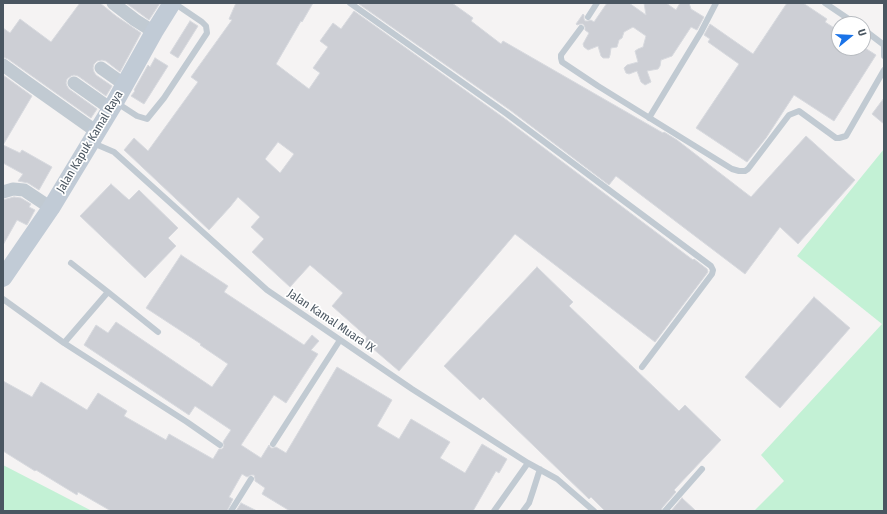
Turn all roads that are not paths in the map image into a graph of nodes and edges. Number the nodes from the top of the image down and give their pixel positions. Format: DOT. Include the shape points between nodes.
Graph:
graph roads {
  1 [pos="113,3"];
  2 [pos="173,3"];
  3 [pos="350,3"];
  4 [pos="597,3"];
  5 [pos="716,3"];
  6 [pos="825,3"];
  7 [pos="844,16"];
  8 [pos="588,18"];
  9 [pos="581,28"];
  10 [pos="154,32"];
  11 [pos="871,36"];
  12 [pos="884,56"];
  13 [pos="3,65"];
  14 [pos="101,68"];
  15 [pos="884,70"];
  16 [pos="74,83"];
  17 [pos="125,85"];
  18 [pos="113,105"];
  19 [pos="649,118"];
  20 [pos="94,137"];
  21 [pos="3,192"];
  22 [pos="51,208"];
  23 [pos="70,263"];
  24 [pos="4,275"];
  25 [pos="108,292"];
  26 [pos="3,299"];
  27 [pos="158,332"];
  28 [pos="340,340"];
  29 [pos="64,343"];
  30 [pos="642,367"];
  31 [pos="273,444"];
  32 [pos="220,445"];
  33 [pos="528,463"];
  34 [pos="540,469"];
  35 [pos="702,469"];
  36 [pos="251,479"];
  37 [pos="231,511"];
  38 [pos="494,511"];
  39 [pos="523,511"];
  40 [pos="594,511"];
  41 [pos="665,511"];
  1 -- 10 [label="street"];
  2 -- 10 [label="main road, Jalan Kapuk Kamal Raya"];
  2 -- 18 [label="lane" via="202,22 207,33 147,119"];
  3 -- 30 [label="lane" via="507,114 711,266 712,274"];
  4 -- 8 [label="lane"];
  5 -- 19 [label="lane"];
  6 -- 7 [label="lane"];
  9 -- 19 [label="lane" via="561,56 562,62"];
  10 -- 17 [label="main road, Jalan Kapuk Kamal Raya"];
  11 -- 12 [label="lane" via="884,45"];
  13 -- 20 [label="street"];
  14 -- 17 [label="street"];
  15 -- 19 [label="lane" via="846,136 836,138 799,112 789,115 745,171 732,169"];
  16 -- 18 [label="street"];
  17 -- 18 [label="main road, Jalan Kapuk Kamal Raya"];
  18 -- 20 [label="main road, Jalan Kapuk Kamal Raya"];
  20 -- 22 [label="main road, Jalan Kapuk Kamal Raya"];
  20 -- 28 [label="lane, Jalan Kamal Muara IX" via="114,152 267,290"];
  21 -- 22 [label="street" via="24,190"];
  22 -- 24 [label="main road, Jalan Kapuk Kamal Raya"];
  23 -- 25 [label="lane"];
  25 -- 27 [label="lane"];
  25 -- 29 [label="lane"];
  26 -- 29 [label="lane"];
  28 -- 31 [label="lane"];
  28 -- 33 [label="lane, Jalan Kamal Muara IX"];
  29 -- 32 [label="lane"];
  33 -- 34 [label="lane, Jalan Kamal Muara IX"];
  33 -- 38 [label="lane"];
  34 -- 39 [label="lane" via="529,503"];
  34 -- 40 [label="lane, Jalan Kamal Muara IX" via="557,479"];
  35 -- 41 [label="lane"];
  36 -- 37 [label="lane"];
}
